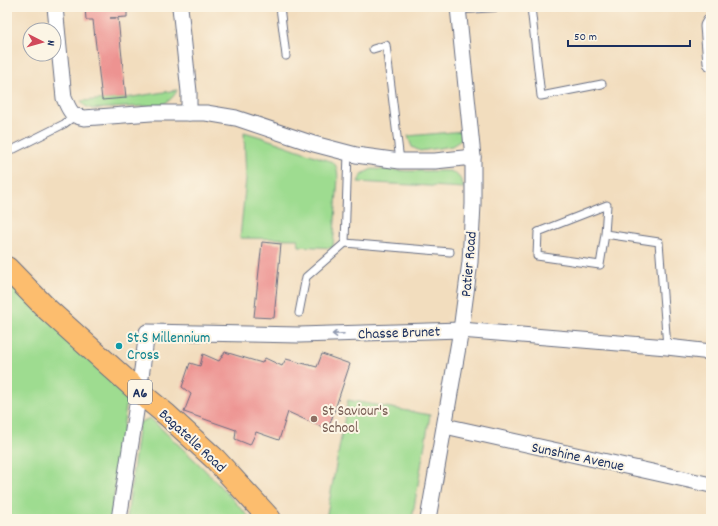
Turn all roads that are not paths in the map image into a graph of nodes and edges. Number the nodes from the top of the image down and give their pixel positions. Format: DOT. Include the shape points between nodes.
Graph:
graph roads {
  1 [pos="55,7"];
  2 [pos="180,7"];
  3 [pos="280,7"];
  4 [pos="504,7"];
  5 [pos="531,7"];
  6 [pos="458,8"];
  7 [pos="711,21"];
  8 [pos="373,49"];
  9 [pos="286,56"];
  10 [pos="711,63"];
  11 [pos="602,84"];
  12 [pos="189,113"];
  13 [pos="75,116"];
  14 [pos="14,149"];
  15 [pos="348,153"];
  16 [pos="473,157"];
  17 [pos="400,161"];
  18 [pos="605,234"];
  19 [pos="344,243"];
  20 [pos="450,252"];
  21 [pos="7,268"];
  22 [pos="299,313"];
  23 [pos="461,330"];
  24 [pos="666,347"];
  25 [pos="711,352"];
  26 [pos="139,392"];
  27 [pos="445,426"];
  28 [pos="711,485"];
  29 [pos="119,519"];
  30 [pos="270,519"];
  31 [pos="428,519"];
  1 -- 13 [label="street" via="64,98"];
  2 -- 12 [label="street"];
  3 -- 9 [label="lane"];
  4 -- 6 [label="lane"];
  5 -- 11 [label="lane" via="541,96"];
  6 -- 16 [label="street, Patier Road"];
  7 -- 10 [label="street" via="708,26"];
  8 -- 17 [label="lane" via="386,45"];
  12 -- 13 [label="street" via="84,118"];
  12 -- 15 [label="street" via="206,112 236,118"];
  13 -- 14 [label="lane"];
  15 -- 17 [label="street"];
  15 -- 19 [label="lane"];
  16 -- 17 [label="street"];
  16 -- 23 [label="street, Patier Road" via="470,255"];
  18 -- 18 [label="lane" via="607,205 538,232 537,256 600,265"];
  18 -- 24 [label="lane" via="659,242"];
  19 -- 20 [label="lane"];
  19 -- 22 [label="lane" via="306,277"];
  21 -- 26 [label="main road, Bagatelle Road / A6" via="48,310"];
  23 -- 24 [label="street, Chasse Brunet"];
  23 -- 26 [label="street, Chasse Brunet, one-way" via="299,335 147,332"];
  23 -- 27 [label="street, Patier Road"];
  24 -- 25 [label="street, Chasse Brunet"];
  26 -- 29 [label="street"];
  26 -- 30 [label="main road, Bagatelle Road / A6" via="215,459"];
  27 -- 28 [label="street, Sunshine Avenue"];
  27 -- 31 [label="street, Patier Road"];
}
